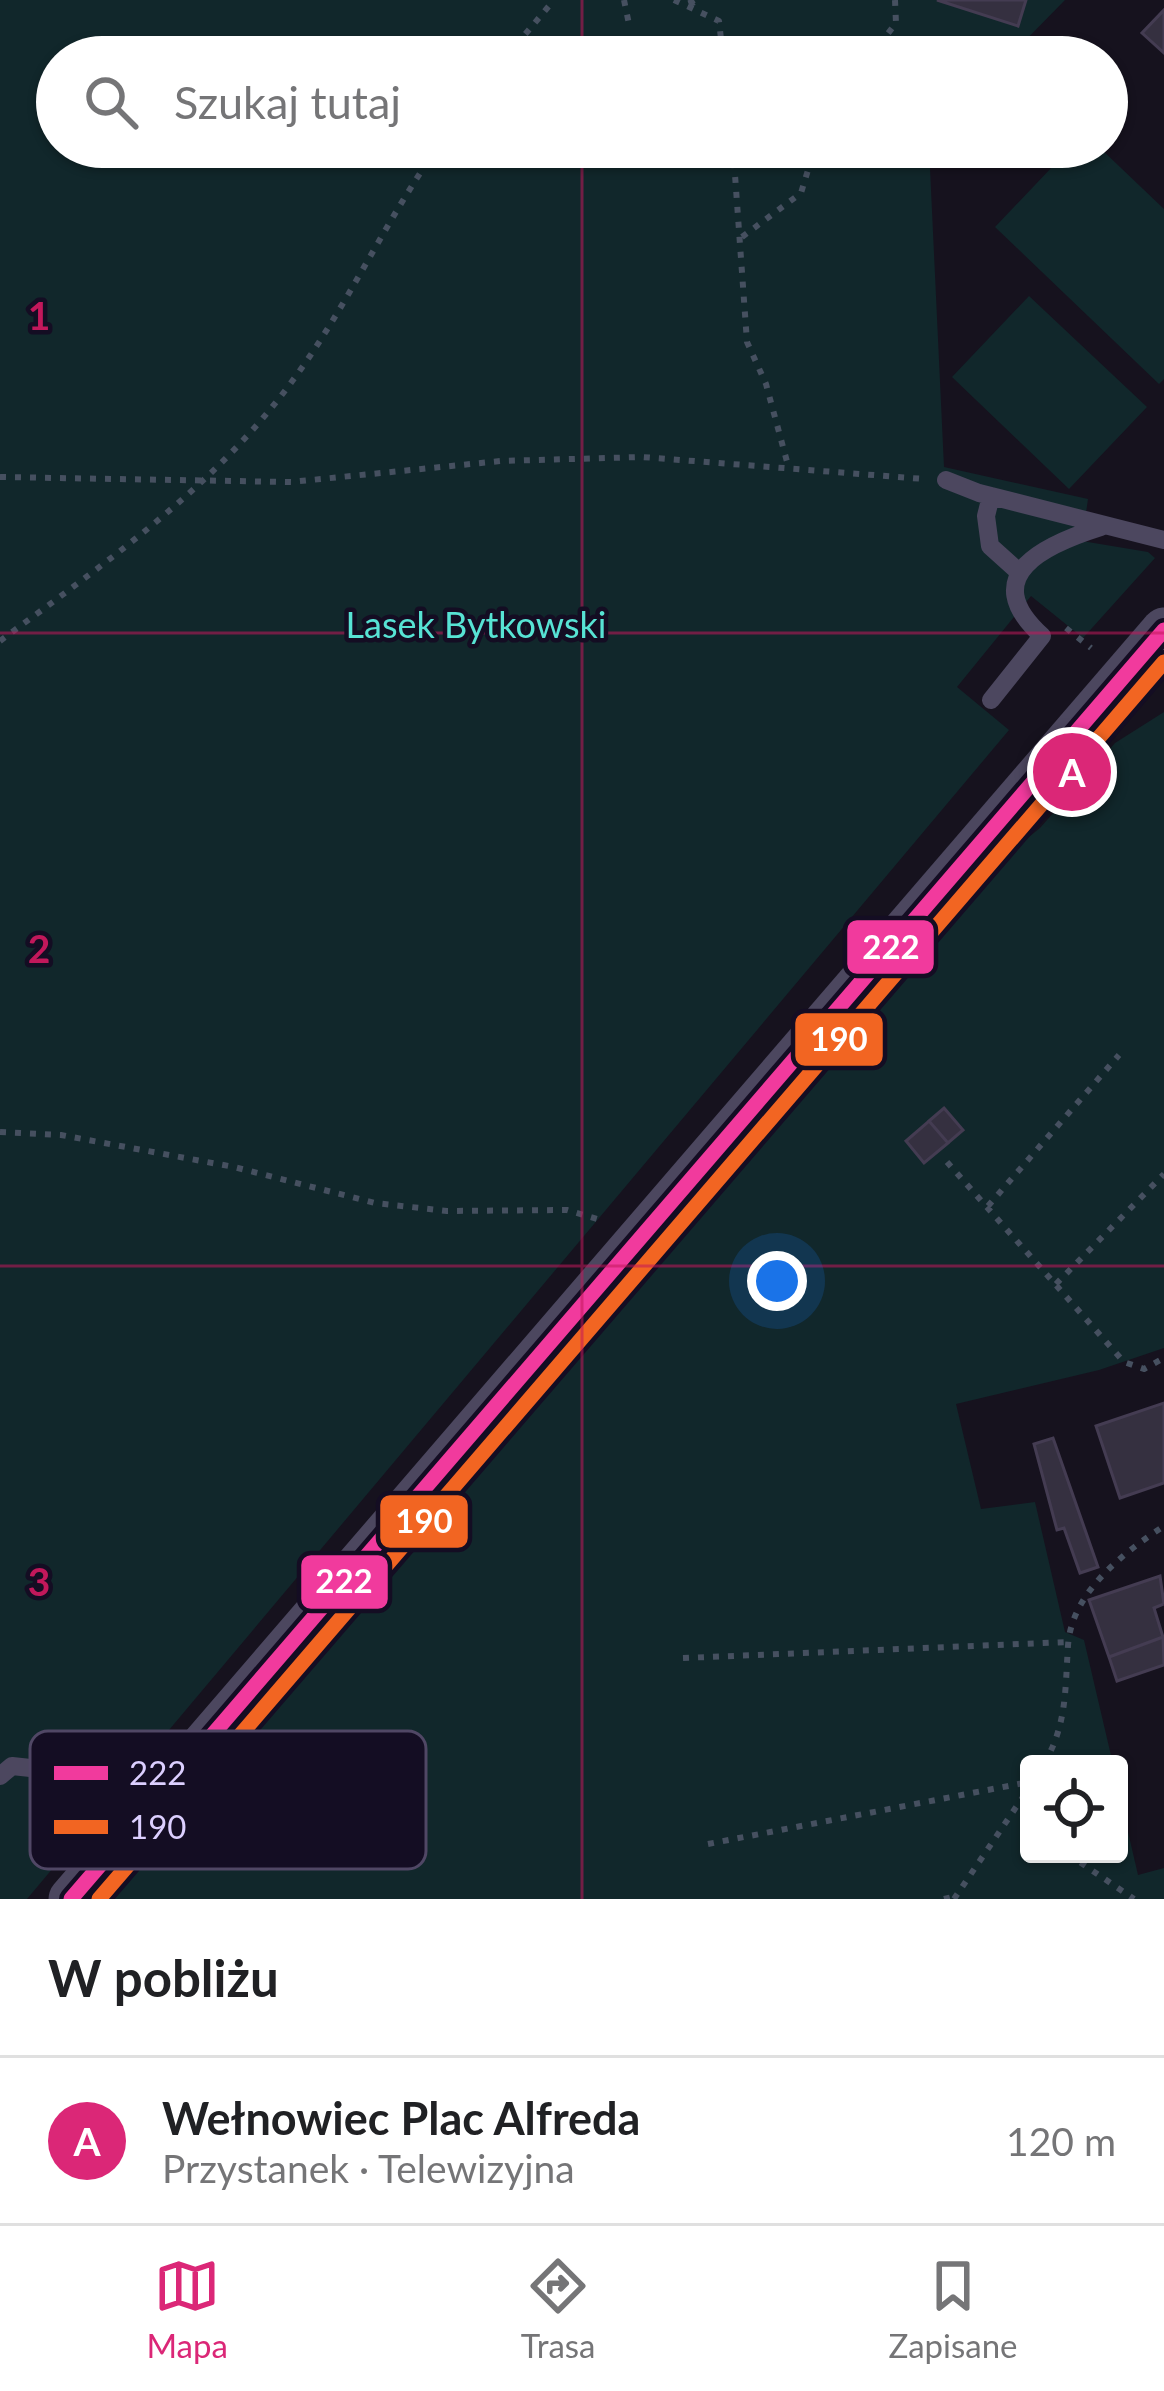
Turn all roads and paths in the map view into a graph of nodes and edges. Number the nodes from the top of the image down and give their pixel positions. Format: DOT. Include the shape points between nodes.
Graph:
graph roads {
  1 [pos="554,0"];
  2 [pos="624,0"];
  3 [pos="674,0"];
  4 [pos="697,0"];
  5 [pos="895,0"];
  6 [pos="685,6"];
  7 [pos="630,29"];
  8 [pos="524,36"];
  9 [pos="721,36"];
  10 [pos="886,36"];
  11 [pos="425,168"];
  12 [pos="735,168"];
  13 [pos="809,168"];
  14 [pos="742,237"];
  15 [pos="789,470"];
  16 [pos="0,477"];
  17 [pos="946,480"];
  18 [pos="202,482"];
  19 [pos="991,496"];
  20 [pos="1101,527"];
  21 [pos="1161,536"];
  22 [pos="1020,573"];
  23 [pos="1164,629"];
  24 [pos="0,641"];
  25 [pos="1164,665"];
  26 [pos="1118,680"];
  27 [pos="992,700"];
  28 [pos="1119,1054"];
  29 [pos="0,1132"];
  30 [pos="947,1162"];
  31 [pos="1164,1174"];
  32 [pos="988,1206"];
  33 [pos="611,1223"];
  34 [pos="1056,1285"];
  35 [pos="1164,1358"];
  36 [pos="1164,1526"];
  37 [pos="1068,1642"];
  38 [pos="683,1658"];
  39 [pos="216,1731"];
  40 [pos="1048,1755"];
  41 [pos="30,1768"];
  42 [pos="0,1776"];
  43 [pos="1020,1788"];
  44 [pos="1020,1800"];
  45 [pos="708,1844"];
  46 [pos="1082,1863"];
  47 [pos="97,1869"];
  48 [pos="955,1898"];
  49 [pos="71,1899"];
  50 [pos="944,1899"];
  51 [pos="1134,1899"];
  1 -- 8 [label="path"];
  2 -- 7 [label="path"];
  3 -- 6 [label="path"];
  4 -- 6 [label="path"];
  5 -- 10 [label="path" via="896,23"];
  6 -- 9 [label="path" via="719,21"];
  11 -- 18 [label="path" via="295,377"];
  12 -- 14 [label="path"];
  13 -- 14 [label="path" via="801,194"];
  14 -- 15 [label="path" via="747,342"];
  15 -- 17 [label="path"];
  15 -- 18 [label="path" via="642,457"];
  16 -- 18 [label="path"];
  17 -- 19 [label="lane"];
  18 -- 24 [label="path"];
  19 -- 20 [label="lane"];
  19 -- 22 [label="lane" via="990,546"];
  20 -- 21 [label="lane"];
  20 -- 22 [label="lane" via="1041,547"];
  22 -- 27 [label="lane" via="1022,619 1042,636"];
  23 -- 26 [label="street"];
  25 -- 26 [label="street"];
  26 -- 39 [label="street"];
  28 -- 32 [label="path"];
  29 -- 33 [label="path" via="234,1166 375,1203 567,1210"];
  30 -- 32 [label="path"];
  31 -- 34 [label="path"];
  32 -- 34 [label="path"];
  34 -- 35 [label="path" via="1132,1368"];
  36 -- 37 [label="path" via="1080,1603"];
  37 -- 38 [label="path"];
  37 -- 40 [label="path" via="1069,1688"];
  41 -- 42 [label="lane" via="12,1766"];
  43 -- 45 [label="path"];
  44 -- 48 [label="path"];
  46 -- 51 [label="path"];
  47 -- 49 [label="street"];
  48 -- 50 [label="path"];
}
